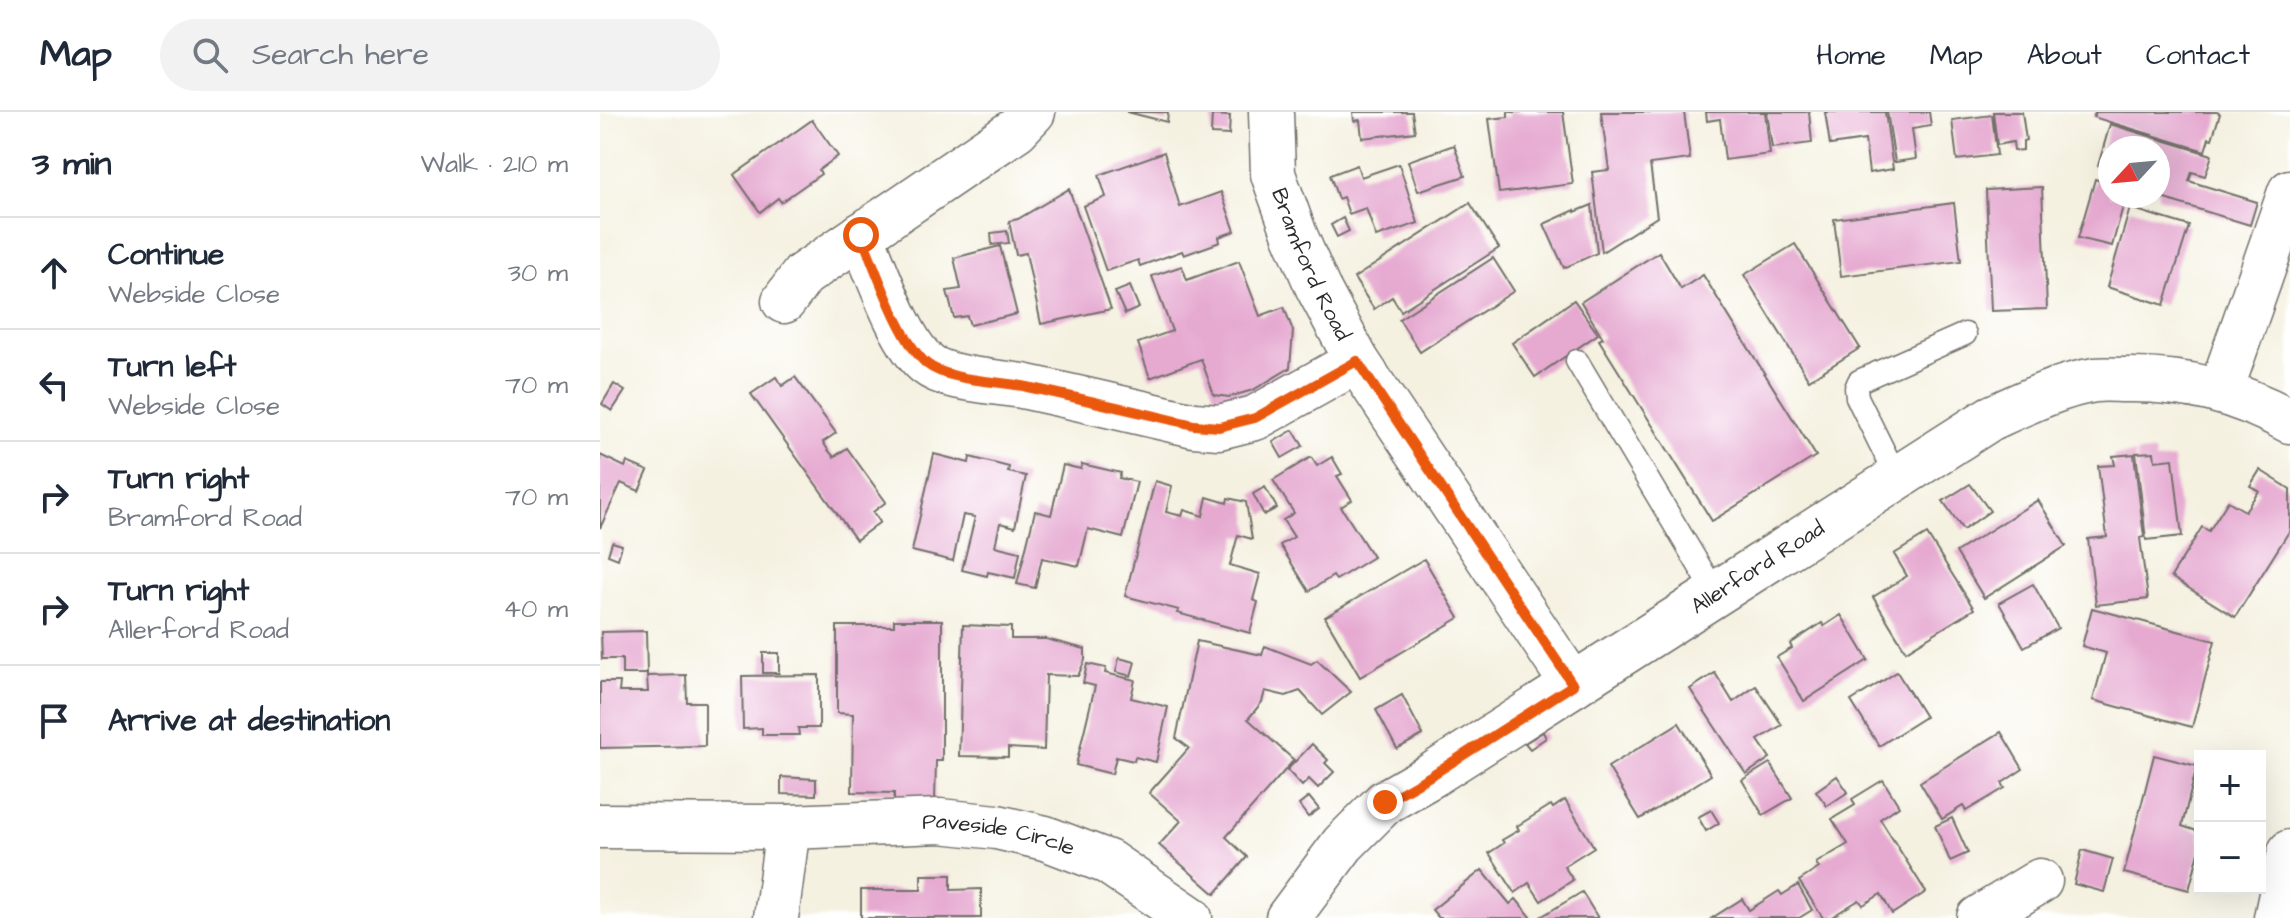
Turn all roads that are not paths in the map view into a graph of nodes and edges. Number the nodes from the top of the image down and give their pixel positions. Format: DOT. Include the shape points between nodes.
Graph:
graph roads {
  1 [pos="1271,112"];
  2 [pos="1025,120"];
  3 [pos="2290,192"];
  4 [pos="861,235"];
  5 [pos="793,288"];
  6 [pos="1965,334"];
  7 [pos="1357,361"];
  8 [pos="1577,361"];
  9 [pos="2221,390"];
  10 [pos="2290,421"];
  11 [pos="1897,478"];
  12 [pos="1716,594"];
  13 [pos="1573,685"];
  14 [pos="600,826"];
  15 [pos="788,827"];
  16 [pos="2290,852"];
  17 [pos="2040,881"];
  18 [pos="776,918"];
  19 [pos="1190,918"];
  20 [pos="1288,918"];
  21 [pos="1979,918"];
  22 [pos="2276,918"];
  1 -- 7 [label="street, Bramford Road" via="1273,174 1318,288"];
  2 -- 4 [label="street"];
  3 -- 9 [label="street"];
  4 -- 5 [label="street"];
  4 -- 7 [label="street" via="915,351 943,373 1219,427 1255,418"];
  6 -- 11 [label="lane" via="1859,381 1857,397"];
  7 -- 13 [label="street, Bramford Road"];
  8 -- 12 [label="lane"];
  9 -- 10 [label="street, Allerford Road"];
  9 -- 11 [label="street, Allerford Road" via="2157,379 2095,380 1991,418"];
  11 -- 12 [label="street, Allerford Road"];
  12 -- 13 [label="street, Allerford Road"];
  13 -- 20 [label="street, Allerford Road" via="1385,802 1343,844"];
  14 -- 15 [label="street, Paveside Circle"];
  15 -- 18 [label="street"];
  15 -- 19 [label="street, Paveside Circle" via="940,821 997,827 1108,862"];
  16 -- 22 [label="street"];
  17 -- 21 [label="street"];
}
